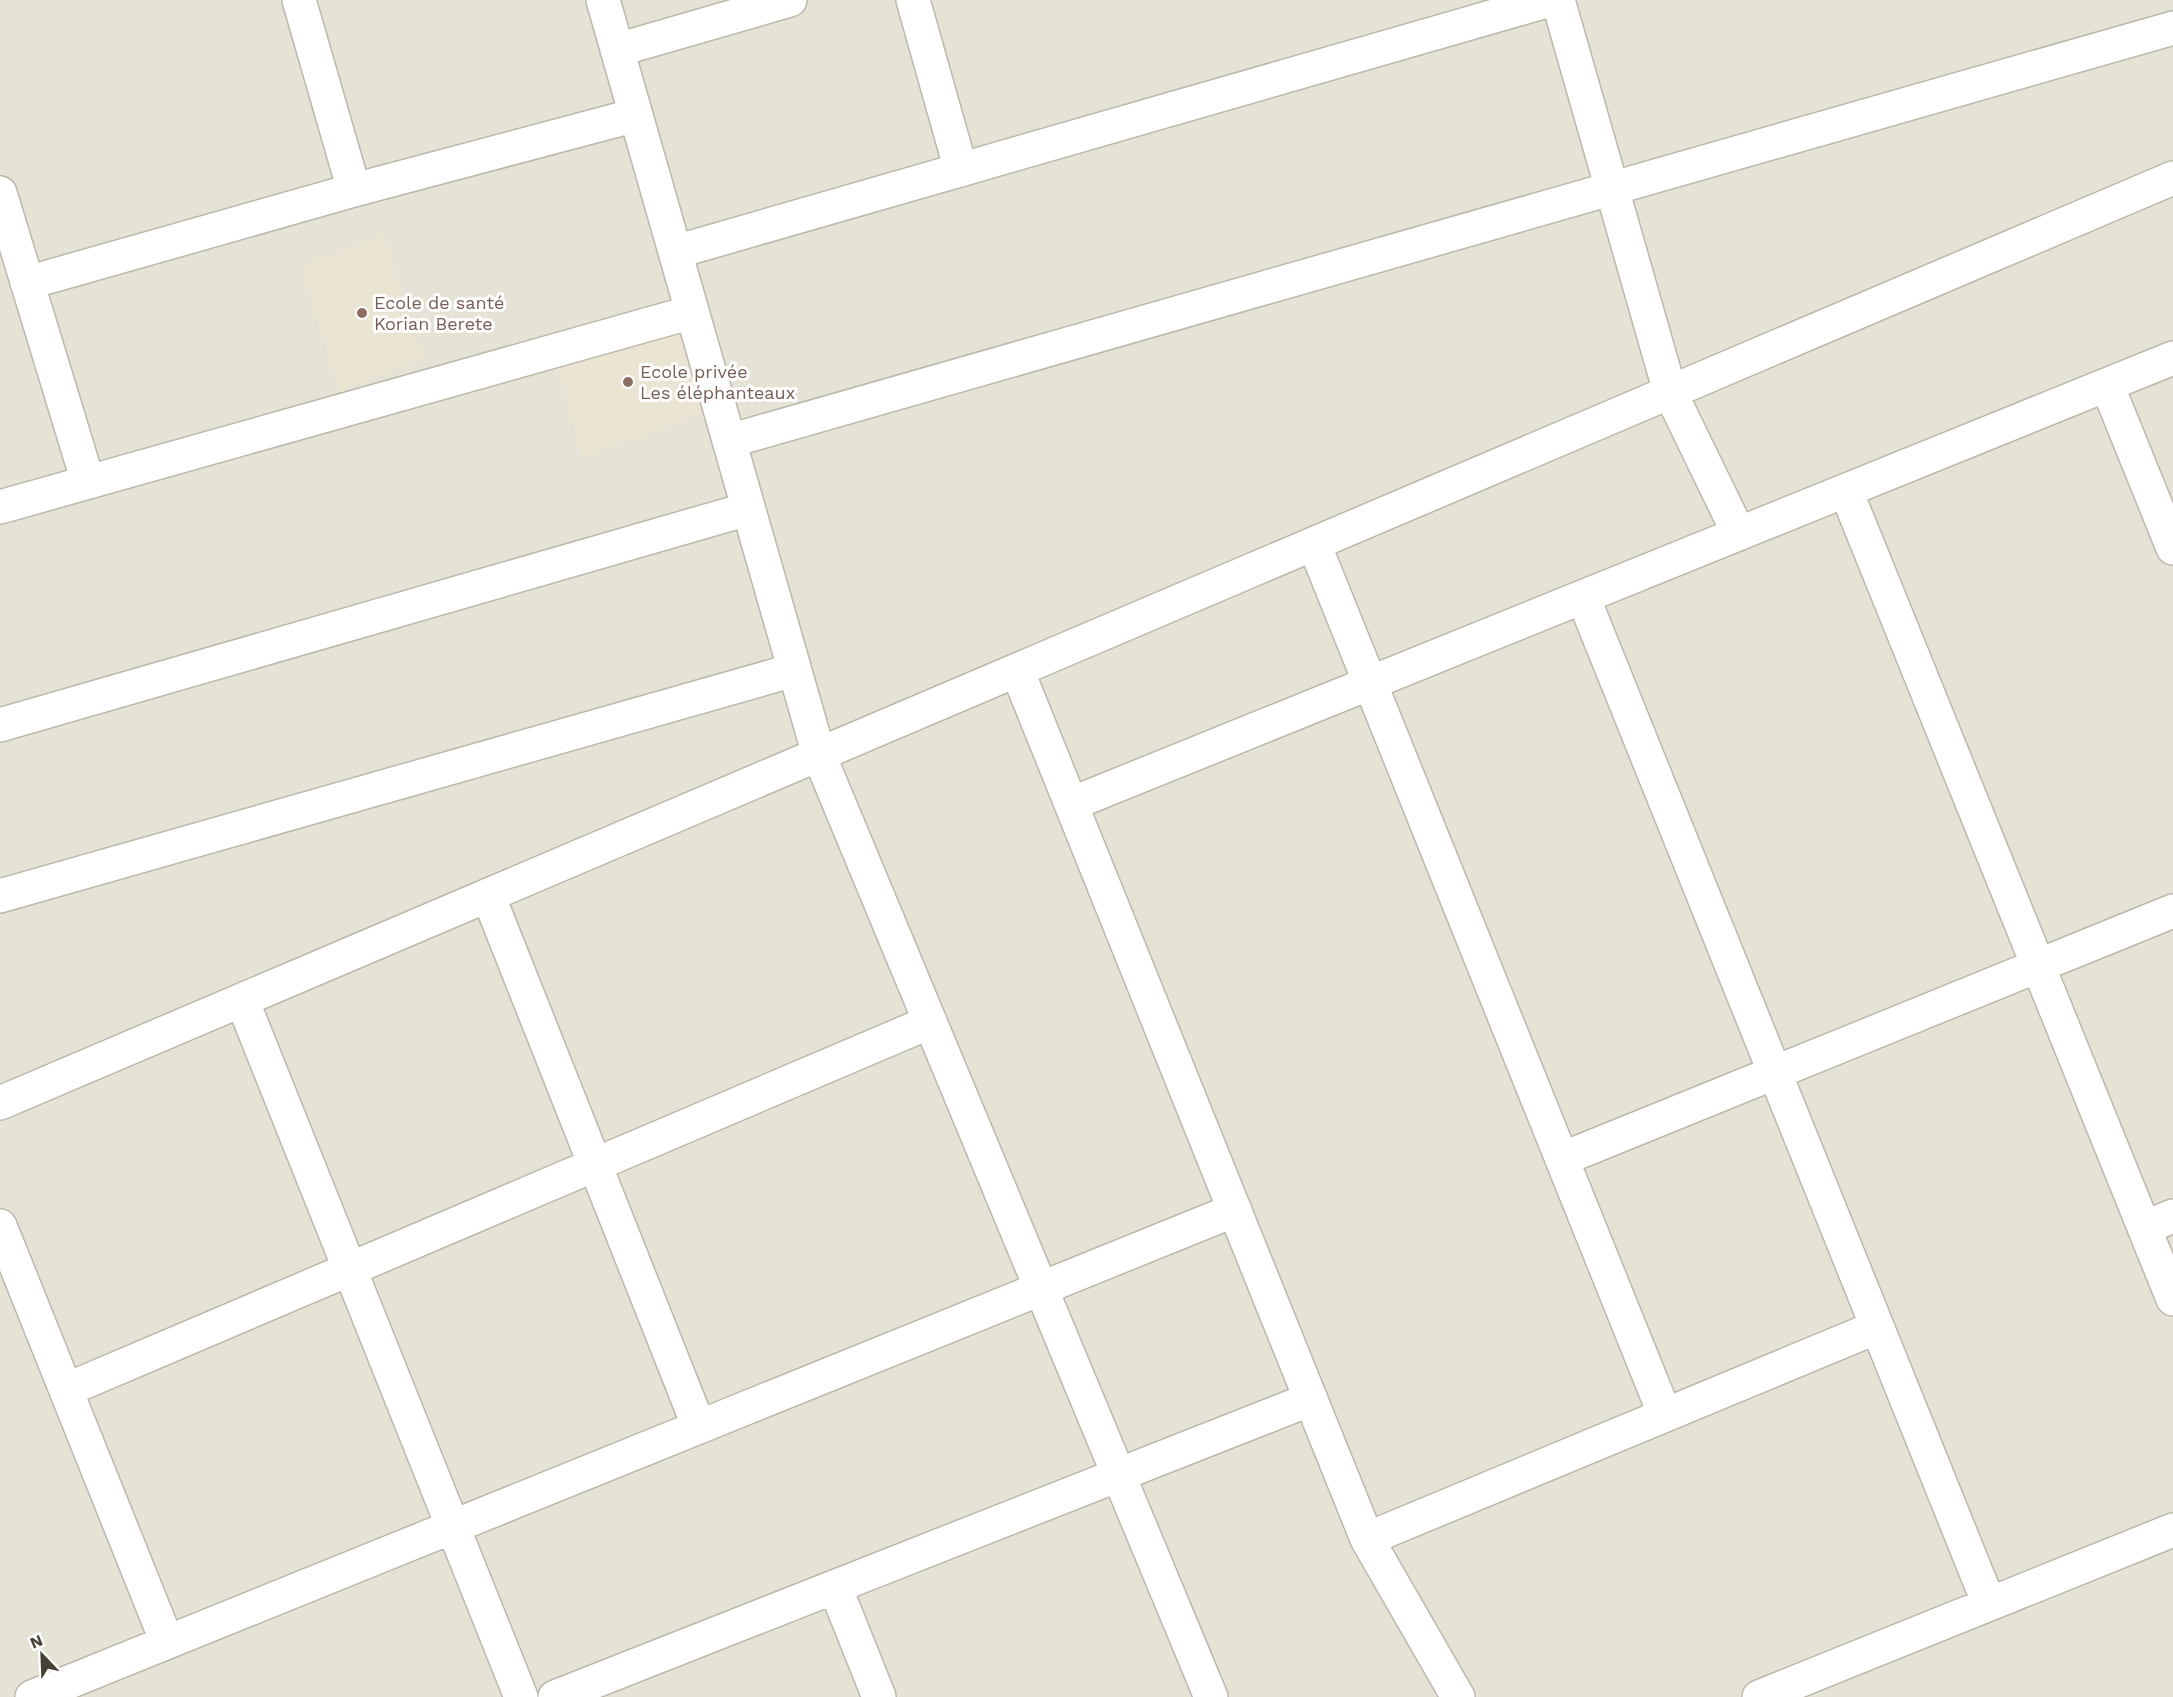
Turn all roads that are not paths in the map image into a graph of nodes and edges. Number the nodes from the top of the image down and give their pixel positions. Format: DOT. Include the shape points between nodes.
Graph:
graph roads {
  1 [pos="299,0"];
  2 [pos="603,0"];
  3 [pos="790,0"];
  4 [pos="913,0"];
  5 [pos="1550,0"];
  6 [pos="1558,0"];
  7 [pos="2173,28"];
  8 [pos="617,50"];
  9 [pos="636,115"];
  10 [pos="961,170"];
  11 [pos="2173,178"];
  12 [pos="1612,189"];
  13 [pos="354,190"];
  14 [pos="0,193"];
  15 [pos="675,252"];
  16 [pos="27,283"];
  17 [pos="692,312"];
  18 [pos="2173,358"];
  19 [pos="2107,385"];
  20 [pos="1670,392"];
  21 [pos="729,441"];
  22 [pos="88,482"];
  23 [pos="1846,491"];
  24 [pos="0,507"];
  25 [pos="748,509"];
  26 [pos="1739,534"];
  27 [pos="1314,544"];
  28 [pos="2173,548"];
  29 [pos="1583,597"];
  30 [pos="794,670"];
  31 [pos="1017,670"];
  32 [pos="1370,684"];
  33 [pos="0,725"];
  34 [pos="819,755"];
  35 [pos="1071,804"];
  36 [pos="488,895"];
  37 [pos="0,896"];
  38 [pos="2173,911"];
  39 [pos="2038,965"];
  40 [pos="242,1000"];
  41 [pos="930,1022"];
  42 [pos="1775,1072"];
  43 [pos="0,1103"];
  44 [pos="1562,1159"];
  45 [pos="595,1165"];
  46 [pos="1235,1210"];
  47 [pos="2159,1222"];
  48 [pos="0,1227"];
  49 [pos="350,1270"];
  50 [pos="1041,1288"];
  51 [pos="2173,1299"];
  52 [pos="1877,1327"];
  53 [pos="66,1390"];
  54 [pos="1311,1399"];
  55 [pos="1665,1415"];
  56 [pos="699,1427"];
  57 [pos="1119,1476"];
  58 [pos="453,1527"];
  59 [pos="2173,1530"];
  60 [pos="1367,1539"];
  61 [pos="835,1587"];
  62 [pos="1989,1604"];
  63 [pos="168,1642"];
  64 [pos="32,1697"];
  65 [pos="521,1697"];
  66 [pos="555,1697"];
  67 [pos="879,1697"];
  68 [pos="1211,1697"];
  69 [pos="1458,1697"];
  70 [pos="1759,1697"];
  1 -- 13 [label="street"];
  2 -- 8 [label="street"];
  3 -- 8 [label="street"];
  4 -- 10 [label="street"];
  5 -- 10 [label="street"];
  6 -- 12 [label="street"];
  7 -- 12 [label="street"];
  8 -- 9 [label="street"];
  9 -- 13 [label="street"];
  9 -- 15 [label="street"];
  10 -- 15 [label="street"];
  11 -- 20 [label="street"];
  12 -- 20 [label="street"];
  12 -- 21 [label="street"];
  13 -- 16 [label="street"];
  14 -- 16 [label="street"];
  15 -- 17 [label="street"];
  16 -- 22 [label="street"];
  17 -- 21 [label="street"];
  17 -- 22 [label="street"];
  18 -- 19 [label="street"];
  19 -- 23 [label="street"];
  19 -- 28 [label="street"];
  20 -- 26 [label="street"];
  20 -- 27 [label="street"];
  21 -- 25 [label="street"];
  22 -- 24 [label="street"];
  23 -- 26 [label="street"];
  23 -- 39 [label="street"];
  25 -- 30 [label="street"];
  25 -- 33 [label="street"];
  26 -- 29 [label="street"];
  27 -- 31 [label="street"];
  27 -- 32 [label="street"];
  29 -- 32 [label="street"];
  29 -- 42 [label="street"];
  30 -- 34 [label="street"];
  30 -- 37 [label="street"];
  31 -- 34 [label="street"];
  31 -- 35 [label="street"];
  32 -- 35 [label="street"];
  32 -- 44 [label="street"];
  34 -- 36 [label="street"];
  34 -- 41 [label="street"];
  35 -- 46 [label="street"];
  36 -- 40 [label="street"];
  36 -- 45 [label="street"];
  38 -- 39 [label="street"];
  39 -- 42 [label="street"];
  39 -- 47 [label="street"];
  40 -- 43 [label="street"];
  40 -- 49 [label="street"];
  41 -- 45 [label="street"];
  41 -- 50 [label="street"];
  42 -- 44 [label="street"];
  42 -- 52 [label="street"];
  44 -- 55 [label="street"];
  45 -- 49 [label="street"];
  45 -- 56 [label="street"];
  46 -- 50 [label="street"];
  46 -- 54 [label="street"];
  47 -- 51 [label="street"];
  48 -- 53 [label="street"];
  49 -- 53 [label="street"];
  49 -- 58 [label="street"];
  50 -- 56 [label="street"];
  50 -- 57 [label="street"];
  52 -- 55 [label="street"];
  52 -- 62 [label="street"];
  53 -- 63 [label="street"];
  54 -- 57 [label="street"];
  54 -- 60 [label="street"];
  55 -- 60 [label="street"];
  56 -- 58 [label="street"];
  57 -- 61 [label="street"];
  57 -- 68 [label="street"];
  58 -- 63 [label="street"];
  58 -- 65 [label="street"];
  59 -- 62 [label="street"];
  60 -- 69 [label="street"];
  61 -- 66 [label="street"];
  61 -- 67 [label="street"];
  62 -- 70 [label="street"];
  63 -- 64 [label="street"];
}
